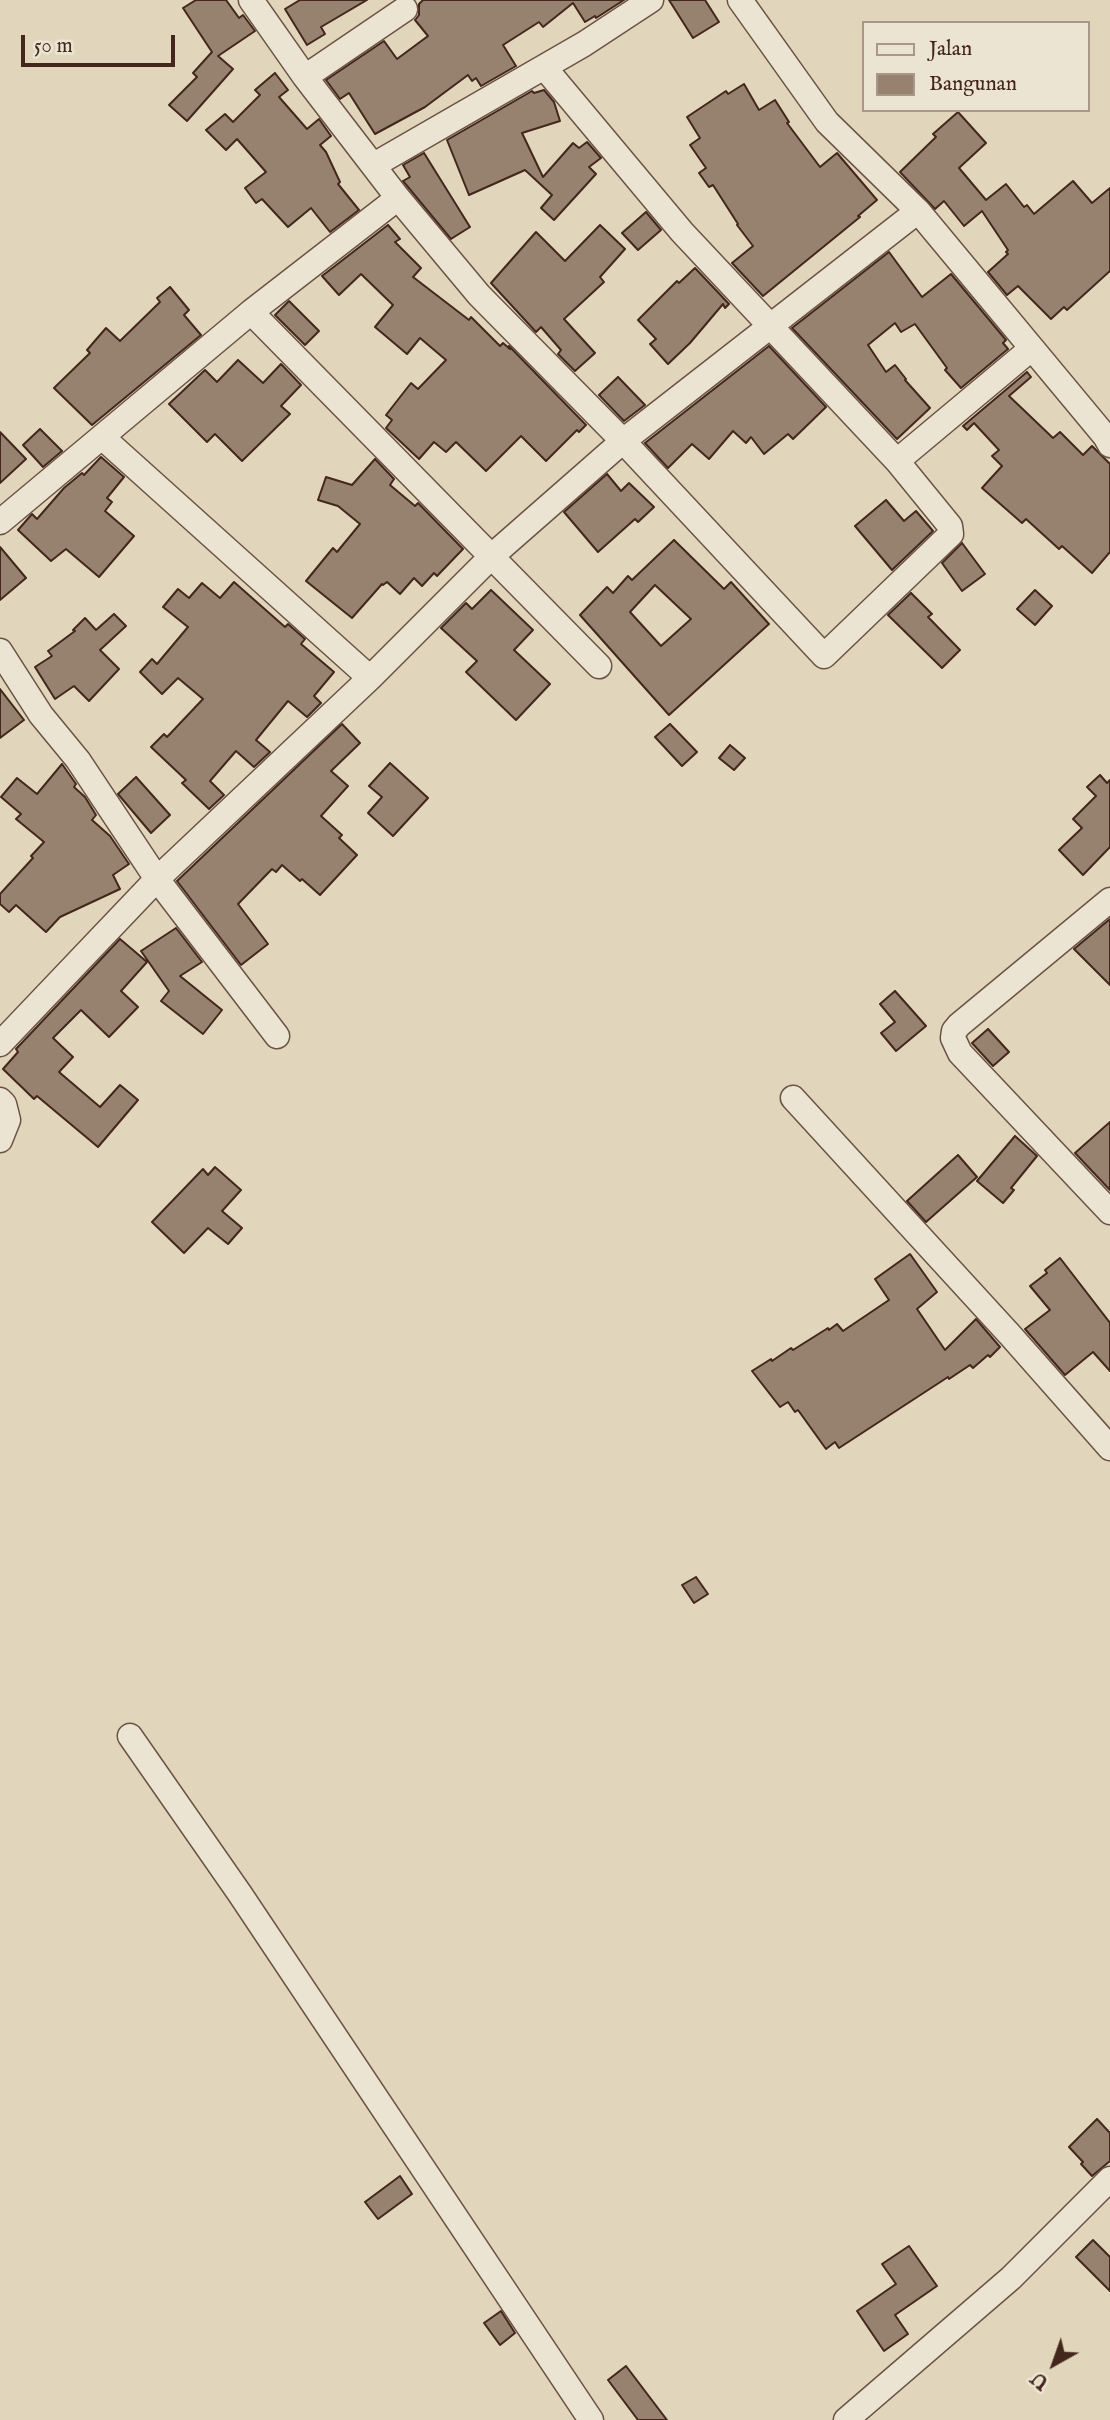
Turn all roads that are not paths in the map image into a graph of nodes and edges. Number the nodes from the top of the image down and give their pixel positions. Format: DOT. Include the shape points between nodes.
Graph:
graph roads {
  1 [pos="251,0"];
  2 [pos="651,0"];
  3 [pos="740,0"];
  4 [pos="405,9"];
  5 [pos="544,68"];
  6 [pos="305,77"];
  7 [pos="374,165"];
  8 [pos="398,198"];
  9 [pos="918,211"];
  10 [pos="251,312"];
  11 [pos="770,325"];
  12 [pos="1031,349"];
  13 [pos="103,438"];
  14 [pos="1108,439"];
  15 [pos="623,442"];
  16 [pos="897,461"];
  17 [pos="0,522"];
  18 [pos="493,555"];
  19 [pos="0,651"];
  20 [pos="599,666"];
  21 [pos="370,678"];
  22 [pos="157,879"];
  23 [pos="1110,900"];
  24 [pos="277,1037"];
  25 [pos="0,1044"];
  26 [pos="793,1098"];
  27 [pos="0,1100"];
  28 [pos="0,1140"];
  29 [pos="1110,1212"];
  30 [pos="1108,1441"];
  31 [pos="130,1736"];
  32 [pos="1110,2179"];
  33 [pos="592,2420"];
  34 [pos="846,2420"];
  1 -- 6 [label="street"];
  2 -- 5 [label="street"];
  3 -- 9 [label="street" via="827,121"];
  4 -- 6 [label="street"];
  5 -- 7 [label="street"];
  5 -- 11 [label="street" via="682,232"];
  6 -- 7 [label="street"];
  7 -- 8 [label="street"];
  8 -- 10 [label="street"];
  8 -- 15 [label="street" via="479,295"];
  9 -- 11 [label="street"];
  9 -- 12 [label="street"];
  10 -- 13 [label="street"];
  10 -- 18 [label="street"];
  11 -- 15 [label="street"];
  11 -- 16 [label="street"];
  12 -- 14 [label="street"];
  12 -- 16 [label="street"];
  13 -- 17 [label="street"];
  13 -- 21 [label="street"];
  15 -- 16 [label="street" via="824,656 951,534 950,526"];
  15 -- 18 [label="street"];
  18 -- 20 [label="street"];
  18 -- 21 [label="street"];
  19 -- 22 [label="street"];
  21 -- 22 [label="street"];
  22 -- 24 [label="street"];
  22 -- 25 [label="street"];
  23 -- 29 [label="street" via="959,1025 953,1038 960,1053"];
  26 -- 30 [label="street"];
  27 -- 28 [label="street" via="8,1120"];
  31 -- 33 [label="street"];
  32 -- 34 [label="street" via="1011,2278"];
}
